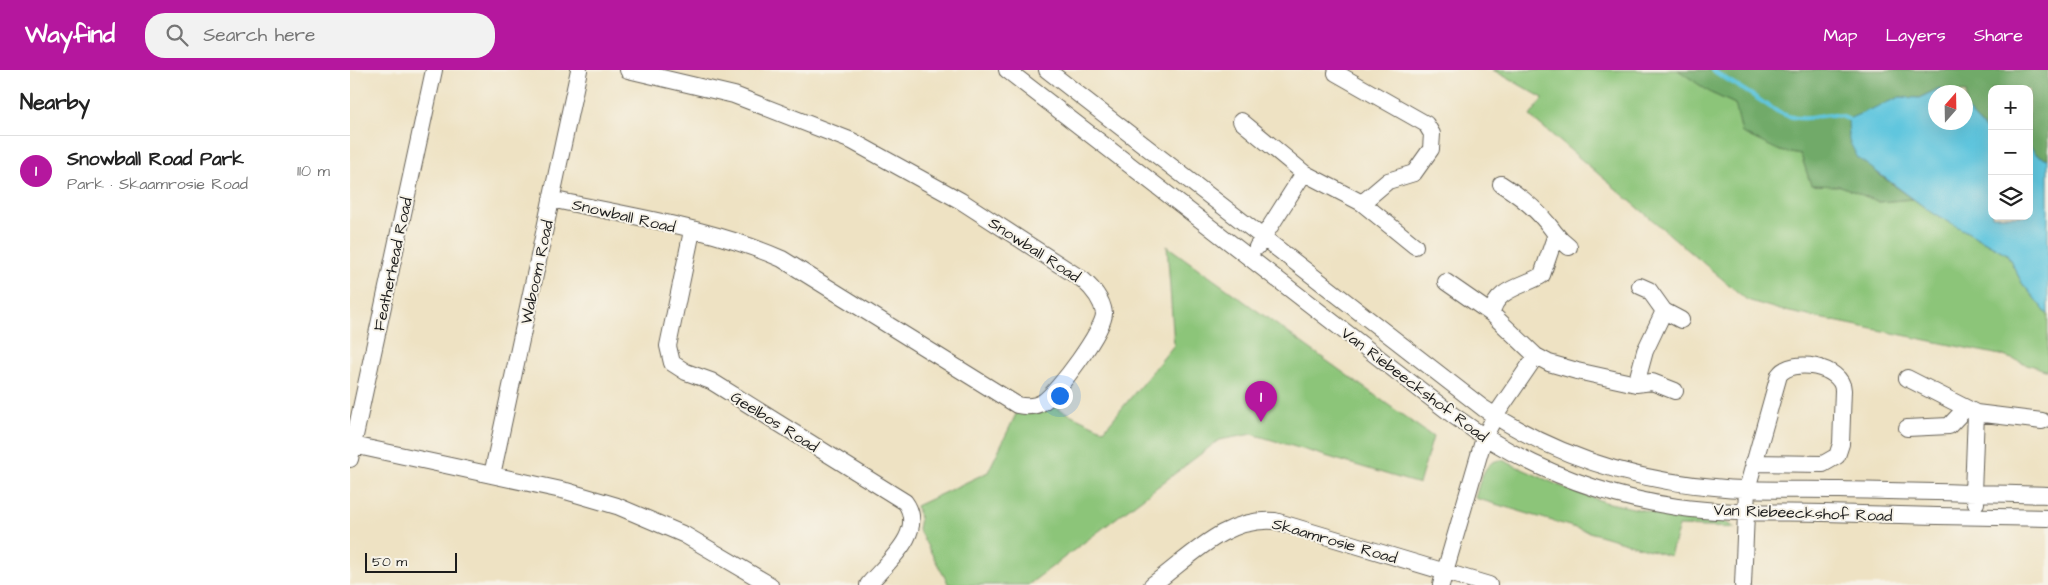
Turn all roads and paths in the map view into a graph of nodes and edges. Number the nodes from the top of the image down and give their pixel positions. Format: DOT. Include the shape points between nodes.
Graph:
graph roads {
  1 [pos="434,70"];
  2 [pos="580,70"];
  3 [pos="628,70"];
  4 [pos="1047,70"];
  5 [pos="1016,72"];
  6 [pos="1336,73"];
  7 [pos="1241,121"];
  8 [pos="1304,173"];
  9 [pos="1501,184"];
  10 [pos="552,199"];
  11 [pos="1362,203"];
  12 [pos="692,230"];
  13 [pos="1263,237"];
  14 [pos="1555,237"];
  15 [pos="1415,246"];
  16 [pos="1569,247"];
  17 [pos="1250,257"];
  18 [pos="1446,282"];
  19 [pos="1640,286"];
  20 [pos="1664,311"];
  21 [pos="1492,314"];
  22 [pos="1681,320"];
  23 [pos="1536,356"];
  24 [pos="1907,378"];
  25 [pos="1636,384"];
  26 [pos="1675,391"];
  27 [pos="1971,410"];
  28 [pos="1495,416"];
  29 [pos="2042,421"];
  30 [pos="1907,428"];
  31 [pos="1484,438"];
  32 [pos="352,452"];
  33 [pos="1753,463"];
  34 [pos="492,475"];
  35 [pos="1748,489"];
  36 [pos="1973,493"];
  37 [pos="2048,495"];
  38 [pos="1746,511"];
  39 [pos="1932,516"];
  40 [pos="1999,517"];
  41 [pos="2048,518"];
  42 [pos="1443,578"];
  43 [pos="1163,582"];
  44 [pos="770,585"];
  45 [pos="868,585"];
  46 [pos="1489,585"];
  47 [pos="1743,585"];
  1 -- 32 [label="street, Featherhead Road"];
  2 -- 10 [label="street, Waboom Road"];
  3 -- 12 [label="street, Snowball Road" via="734,95 823,128 910,172 1084,280 1100,301 1104,313 1102,325 1051,396 1032,406 1017,405 782,259 742,243"];
  4 -- 13 [label="street, Van Riebeeckshof Road"];
  5 -- 17 [label="street, Van Riebeeckshof Road"];
  6 -- 11 [label="street" via="1426,124 1432,134 1431,149 1414,172 1388,181"];
  7 -- 8 [label="street"];
  8 -- 11 [label="street"];
  8 -- 13 [label="street"];
  9 -- 14 [label="street" via="1521,196 1550,226"];
  10 -- 12 [label="street, Snowball Road"];
  10 -- 34 [label="street, Waboom Road"];
  11 -- 15 [label="street"];
  12 -- 45 [label="street, Geelbos Road" via="668,346 672,363 711,381 905,502 913,519 910,533"];
  13 -- 17 [label="street"];
  13 -- 28 [label="street, Van Riebeeckshof Road"];
  14 -- 16 [label="street"];
  14 -- 21 [label="street" via="1542,275 1511,290 1494,303"];
  17 -- 31 [label="street, Van Riebeeckshof Road"];
  18 -- 21 [label="street"];
  19 -- 20 [label="street" via="1649,290"];
  20 -- 22 [label="street"];
  20 -- 25 [label="street" via="1645,351"];
  21 -- 23 [label="street"];
  23 -- 25 [label="street" via="1577,371"];
  23 -- 28 [label="street"];
  24 -- 27 [label="street"];
  25 -- 26 [label="street" via="1652,382"];
  27 -- 29 [label="street"];
  27 -- 30 [label="street" via="1949,426"];
  27 -- 36 [label="street"];
  28 -- 31 [label="street"];
  28 -- 35 [label="street, Van Riebeeckshof Road" via="1553,447 1606,468 1671,482"];
  31 -- 38 [label="street, Van Riebeeckshof Road" via="1555,474 1606,492 1677,507"];
  31 -- 42 [label="street"];
  32 -- 34 [label="street"];
  33 -- 33 [label="street" via="1782,371 1795,364 1836,375 1843,390 1842,444 1838,456 1823,464"];
  33 -- 35 [label="street"];
  34 -- 44 [label="street" via="583,495 642,515 705,545"];
  35 -- 36 [label="street, Van Riebeeckshof Road"];
  35 -- 38 [label="street"];
  36 -- 37 [label="street, Van Riebeeckshof Road"];
  36 -- 39 [label="street" via="1954,508"];
  36 -- 40 [label="street" via="1977,504"];
  38 -- 39 [label="street, Van Riebeeckshof Road"];
  38 -- 47 [label="street"];
  39 -- 40 [label="street, Van Riebeeckshof Road"];
  40 -- 41 [label="street, Van Riebeeckshof Road"];
  42 -- 43 [label="street, Skaamrosie Road" via="1275,521 1258,520 1229,528"];
  42 -- 46 [label="street, Skaamrosie Road"];
}
